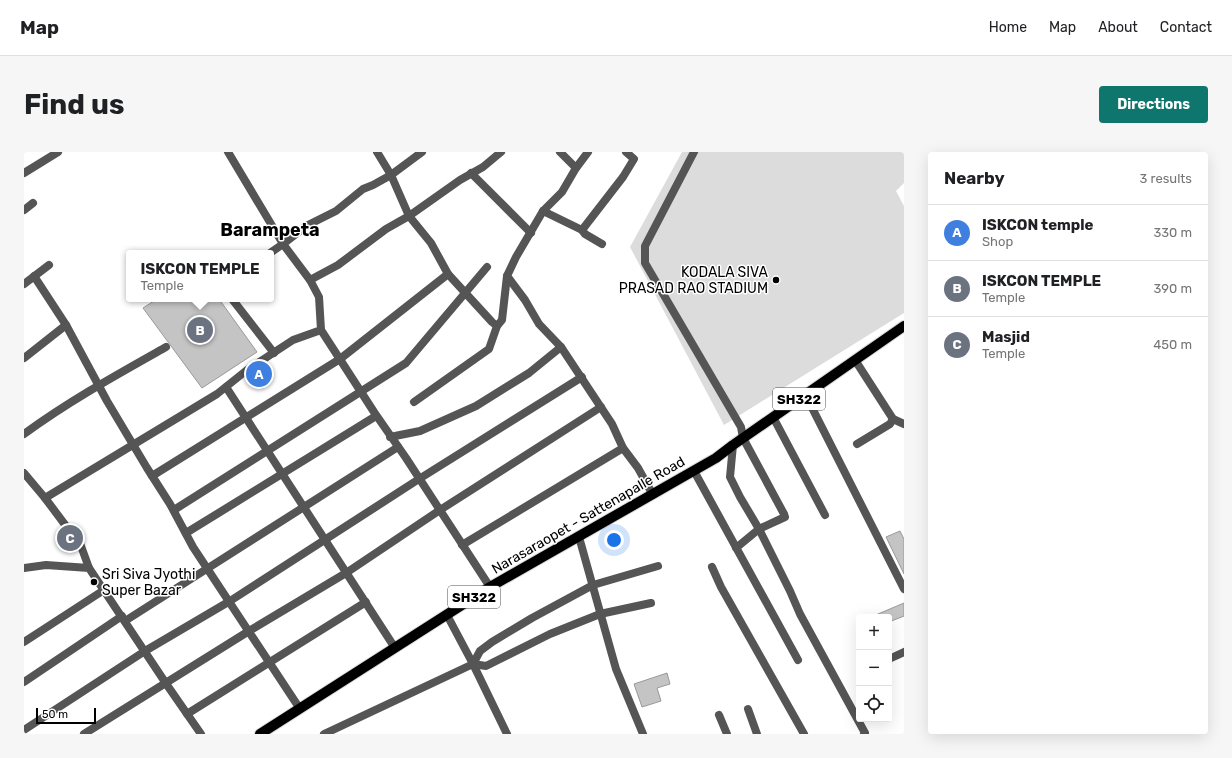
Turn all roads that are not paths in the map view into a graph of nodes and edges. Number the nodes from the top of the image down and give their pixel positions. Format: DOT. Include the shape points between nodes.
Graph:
graph roads {
  1 [pos="228,152"];
  2 [pos="377,152"];
  3 [pos="422,152"];
  4 [pos="501,152"];
  5 [pos="560,152"];
  6 [pos="588,152"];
  7 [pos="626,152"];
  8 [pos="694,152"];
  9 [pos="56,153"];
  10 [pos="576,168"];
  11 [pos="24,173"];
  12 [pos="471,173"];
  13 [pos="390,175"];
  14 [pos="33,204"];
  15 [pos="24,210"];
  16 [pos="544,211"];
  17 [pos="409,216"];
  18 [pos="582,230"];
  19 [pos="531,233"];
  20 [pos="283,244"];
  21 [pos="602,244"];
  22 [pos="274,250"];
  23 [pos="49,265"];
  24 [pos="487,268"];
  25 [pos="448,274"];
  26 [pos="34,276"];
  27 [pos="507,276"];
  28 [pos="310,280"];
  29 [pos="24,284"];
  30 [pos="465,293"];
  31 [pos="234,302"];
  32 [pos="66,325"];
  33 [pos="498,326"];
  34 [pos="904,326"];
  35 [pos="321,330"];
  36 [pos="166,347"];
  37 [pos="561,347"];
  38 [pos="274,353"];
  39 [pos="24,358"];
  40 [pos="340,359"];
  41 [pos="855,360"];
  42 [pos="582,377"];
  43 [pos="99,386"];
  44 [pos="226,387"];
  45 [pos="361,392"];
  46 [pos="805,394"];
  47 [pos="414,402"];
  48 [pos="601,407"];
  49 [pos="376,416"];
  50 [pos="246,417"];
  51 [pos="772,417"];
  52 [pos="894,419"];
  53 [pos="904,424"];
  54 [pos="24,434"];
  55 [pos="390,437"];
  56 [pos="743,438"];
  57 [pos="857,444"];
  58 [pos="133,445"];
  59 [pos="733,445"];
  60 [pos="398,447"];
  61 [pos="623,448"];
  62 [pos="267,450"];
  63 [pos="694,471"];
  64 [pos="24,473"];
  65 [pos="282,473"];
  66 [pos="152,476"];
  67 [pos="419,479"];
  68 [pos="654,495"];
  69 [pos="45,498"];
  70 [pos="304,506"];
  71 [pos="174,510"];
  72 [pos="440,510"];
  73 [pos="825,515"];
  74 [pos="759,529"];
  75 [pos="186,533"];
  76 [pos="579,537"];
  77 [pos="325,539"];
  78 [pos="462,545"];
  79 [pos="736,548"];
  80 [pos="658,566"];
  81 [pos="712,567"];
  82 [pos="24,568"];
  83 [pos="89,568"];
  84 [pos="208,569"];
  85 [pos="346,573"];
  86 [pos="593,585"];
  87 [pos="490,587"];
  88 [pos="904,589"];
  89 [pos="104,590"];
  90 [pos="230,601"];
  91 [pos="366,602"];
  92 [pos="651,603"];
  93 [pos="600,614"];
  94 [pos="447,615"];
  95 [pos="123,619"];
  96 [pos="249,631"];
  97 [pos="24,642"];
  98 [pos="395,648"];
  99 [pos="145,652"];
  100 [pos="904,652"];
  101 [pos="892,658"];
  102 [pos="798,660"];
  103 [pos="270,662"];
  104 [pos="473,664"];
  105 [pos="24,682"];
  106 [pos="166,683"];
  107 [pos="300,708"];
  108 [pos="748,709"];
  109 [pos="187,714"];
  110 [pos="719,715"];
  111 [pos="24,730"];
  112 [pos="84,734"];
  113 [pos="201,734"];
  114 [pos="260,734"];
  115 [pos="324,734"];
  116 [pos="507,734"];
  117 [pos="643,734"];
  118 [pos="727,734"];
  119 [pos="757,734"];
  120 [pos="804,734"];
  121 [pos="865,734"];
  1 -- 20 [label="street"];
  2 -- 13 [label="street"];
  3 -- 13 [label="street"];
  4 -- 12 [label="street"];
  5 -- 10 [label="street"];
  6 -- 10 [label="street"];
  7 -- 18 [label="street" via="634,159"];
  8 -- 56 [label="street" via="645,246 645,263 741,427"];
  9 -- 11 [label="street"];
  10 -- 16 [label="street" via="562,192"];
  12 -- 17 [label="street"];
  12 -- 19 [label="street"];
  13 -- 17 [label="street"];
  13 -- 20 [label="street" via="363,189 336,211 306,226"];
  14 -- 15 [label="street"];
  16 -- 18 [label="street"];
  16 -- 19 [label="street"];
  17 -- 25 [label="street" via="431,243"];
  17 -- 28 [label="street" via="386,229 338,265"];
  18 -- 21 [label="street"];
  19 -- 27 [label="street"];
  20 -- 22 [label="street"];
  20 -- 28 [label="street"];
  23 -- 26 [label="street"];
  24 -- 30 [label="street"];
  25 -- 30 [label="street"];
  25 -- 40 [label="street"];
  26 -- 29 [label="street"];
  26 -- 32 [label="street"];
  27 -- 33 [label="street" via="502,320"];
  27 -- 37 [label="street" via="539,324"];
  28 -- 35 [label="street" via="319,297"];
  30 -- 33 [label="street"];
  30 -- 45 [label="street" via="406,363"];
  31 -- 38 [label="street"];
  32 -- 39 [label="street"];
  32 -- 43 [label="street"];
  33 -- 47 [label="street" via="489,349"];
  34 -- 41 [label="main road, Narasaraopet - Sattenapalle Road / SH322"];
  35 -- 38 [label="street" via="293,340"];
  35 -- 40 [label="street"];
  36 -- 43 [label="street"];
  37 -- 42 [label="street"];
  37 -- 55 [label="street" via="529,373 476,406 420,431"];
  38 -- 44 [label="street"];
  40 -- 45 [label="street"];
  40 -- 50 [label="street"];
  41 -- 46 [label="main road, Narasaraopet - Sattenapalle Road / SH322"];
  41 -- 52 [label="street"];
  42 -- 48 [label="street"];
  42 -- 67 [label="street"];
  43 -- 54 [label="street"];
  43 -- 58 [label="street"];
  44 -- 50 [label="street"];
  44 -- 58 [label="street"];
  45 -- 49 [label="street"];
  45 -- 62 [label="street"];
  46 -- 51 [label="main road, Narasaraopet - Sattenapalle Road / SH322"];
  46 -- 88 [label="street"];
  48 -- 61 [label="street"];
  48 -- 72 [label="street"];
  49 -- 55 [label="street"];
  49 -- 65 [label="street"];
  50 -- 62 [label="street"];
  50 -- 66 [label="street"];
  51 -- 56 [label="main road, Narasaraopet - Sattenapalle Road / SH322"];
  51 -- 73 [label="street"];
  52 -- 53 [label="street"];
  52 -- 57 [label="street"];
  55 -- 60 [label="street"];
  56 -- 59 [label="main road, Narasaraopet - Sattenapalle Road / SH322"];
  56 -- 74 [label="street" via="785,517"];
  58 -- 66 [label="street"];
  58 -- 69 [label="street"];
  59 -- 63 [label="main road, Narasaraopet - Sattenapalle Road / SH322"];
  59 -- 74 [label="street" via="730,477"];
  60 -- 67 [label="street"];
  60 -- 70 [label="street"];
  61 -- 68 [label="street"];
  61 -- 78 [label="street"];
  62 -- 65 [label="street"];
  62 -- 71 [label="street"];
  63 -- 68 [label="main road, Narasaraopet - Sattenapalle Road / SH322"];
  63 -- 79 [label="street"];
  64 -- 69 [label="street"];
  65 -- 70 [label="street"];
  65 -- 75 [label="street"];
  66 -- 71 [label="street"];
  67 -- 72 [label="street"];
  67 -- 77 [label="street"];
  68 -- 76 [label="main road, Narasaraopet - Sattenapalle Road / SH322"];
  69 -- 83 [label="street" via="81,546"];
  70 -- 77 [label="street"];
  70 -- 84 [label="street"];
  71 -- 75 [label="street"];
  72 -- 78 [label="street"];
  72 -- 85 [label="street"];
  74 -- 79 [label="street"];
  74 -- 121 [label="street" via="800,614"];
  75 -- 84 [label="street"];
  76 -- 86 [label="street"];
  76 -- 87 [label="main road, Narasaraopet - Sattenapalle Road / SH322"];
  77 -- 85 [label="street"];
  77 -- 90 [label="street"];
  78 -- 87 [label="street"];
  79 -- 102 [label="street"];
  80 -- 86 [label="street"];
  81 -- 120 [label="street" via="721,588"];
  82 -- 83 [label="street" via="46,565"];
  83 -- 89 [label="street"];
  84 -- 90 [label="street"];
  84 -- 95 [label="street"];
  85 -- 91 [label="street"];
  85 -- 96 [label="street"];
  86 -- 93 [label="street"];
  86 -- 104 [label="street" via="492,642 480,651"];
  87 -- 94 [label="main road, Narasaraopet - Sattenapalle Road / SH322"];
  89 -- 95 [label="street"];
  89 -- 97 [label="street"];
  90 -- 96 [label="street"];
  90 -- 99 [label="street"];
  91 -- 98 [label="street"];
  91 -- 103 [label="street"];
  92 -- 93 [label="street"];
  93 -- 104 [label="street" via="550,634 486,666"];
  93 -- 117 [label="street" via="616,669"];
  94 -- 98 [label="main road, Narasaraopet - Sattenapalle Road / SH322"];
  94 -- 104 [label="street"];
  95 -- 99 [label="street"];
  95 -- 105 [label="street"];
  96 -- 103 [label="street"];
  96 -- 106 [label="street"];
  98 -- 107 [label="main road, Narasaraopet - Sattenapalle Road / SH322"];
  99 -- 106 [label="street"];
  99 -- 111 [label="street"];
  100 -- 101 [label="street"];
  103 -- 107 [label="street"];
  103 -- 109 [label="street"];
  104 -- 115 [label="street"];
  104 -- 116 [label="street"];
  106 -- 109 [label="street"];
  106 -- 112 [label="street"];
  107 -- 114 [label="main road, Narasaraopet - Sattenapalle Road / SH322"];
  108 -- 119 [label="street"];
  109 -- 113 [label="street"];
  110 -- 118 [label="street"];
}
